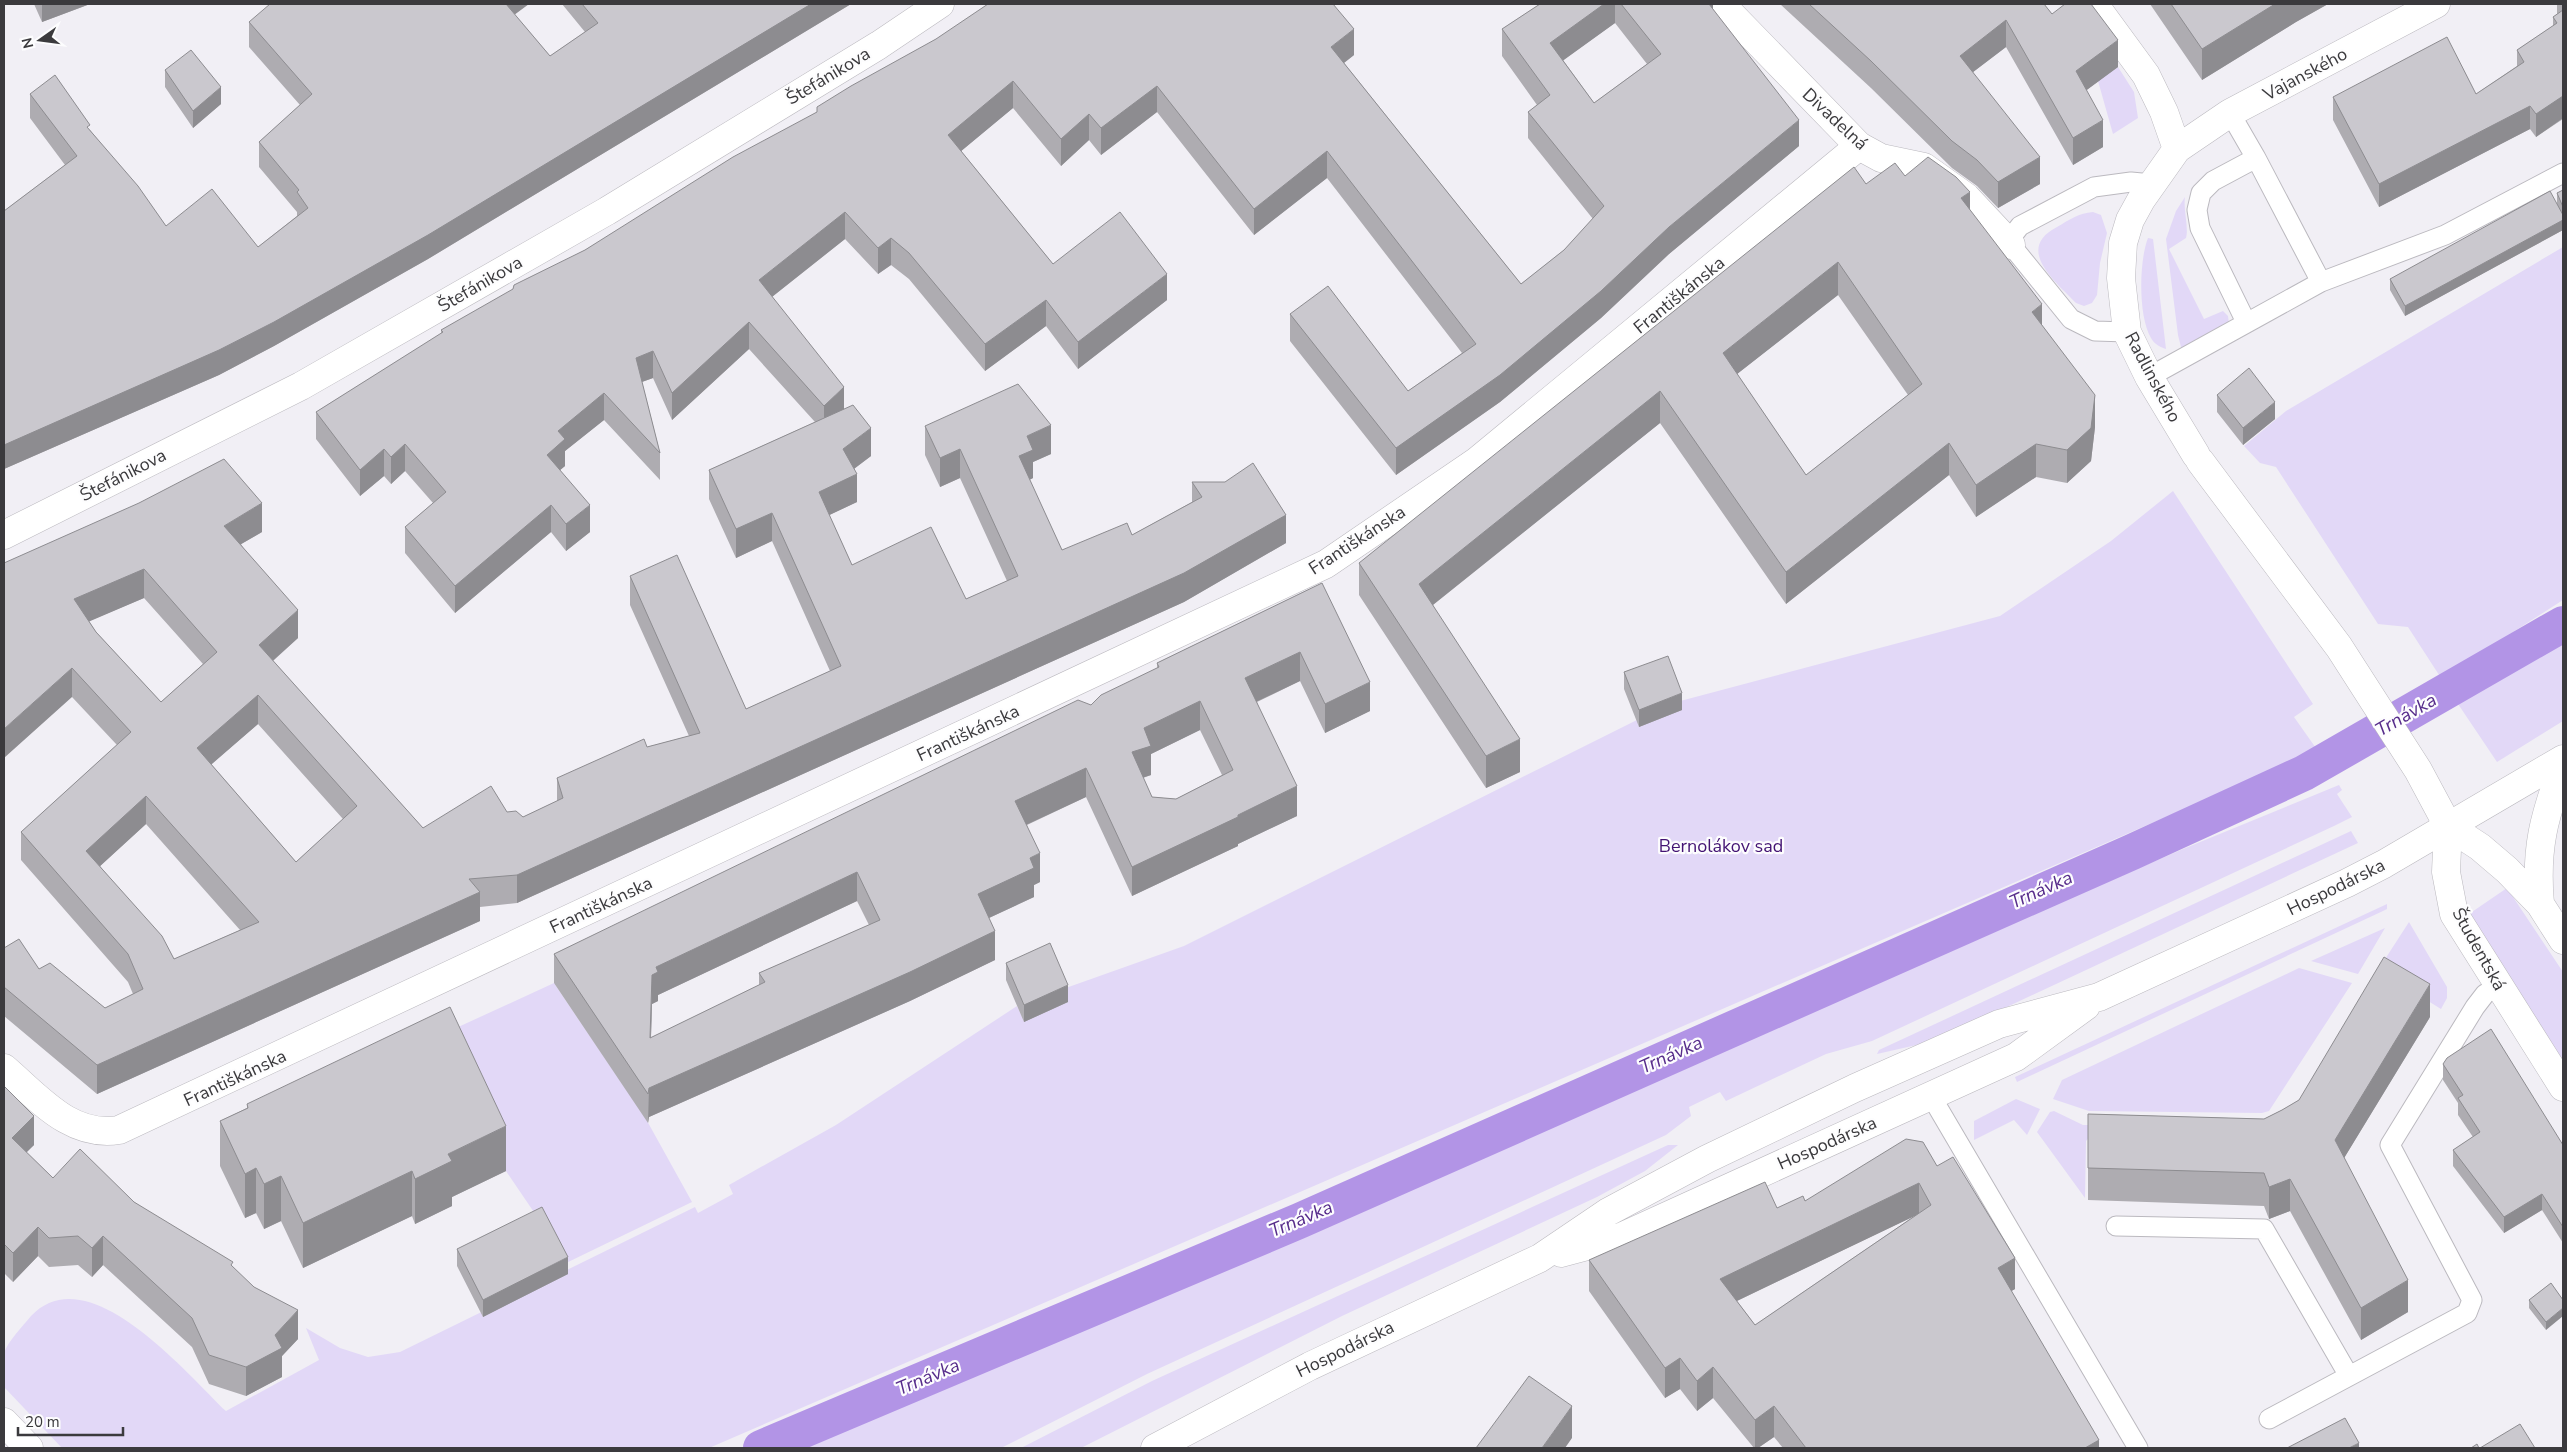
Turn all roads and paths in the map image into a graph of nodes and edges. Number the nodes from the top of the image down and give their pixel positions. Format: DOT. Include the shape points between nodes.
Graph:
graph roads {
  1 [pos="940,4"];
  2 [pos="1721,4"];
  3 [pos="2094,4"];
  4 [pos="2436,4"];
  5 [pos="2230,113"];
  6 [pos="1859,146"];
  7 [pos="2177,149"];
  8 [pos="2256,158"];
  9 [pos="2563,173"];
  10 [pos="2152,184"];
  11 [pos="2011,245"];
  12 [pos="2321,282"];
  13 [pos="2246,322"];
  14 [pos="2127,332"];
  15 [pos="2149,377"];
  16 [pos="4,535"];
  17 [pos="2563,759"];
  18 [pos="2563,765"];
  19 [pos="2448,826"];
  20 [pos="2540,904"];
  21 [pos="2563,940"];
  22 [pos="2498,986"];
  23 [pos="2099,997"];
  24 [pos="4,1068"];
  25 [pos="2563,1087"];
  26 [pos="1931,1096"];
  27 [pos="2116,1226"];
  28 [pos="1540,1258"];
  29 [pos="2349,1376"];
  30 [pos="2269,1419"];
  31 [pos="4,1422"];
  32 [pos="29,1448"];
  33 [pos="1155,1448"];
  34 [pos="2138,1448"];
  1 -- 16 [label="street, Štefánikova" via="879,45 607,211 301,386"];
  2 -- 6 [label="street, Divadelná"];
  3 -- 7 [label="street" via="2146,75"];
  4 -- 5 [label="street, Vajanského"];
  5 -- 7 [label="street, Vajanského"];
  5 -- 8 [label="lane"];
  6 -- 11 [label="street, Divadelná" via="1881,158 1924,167 1966,197"];
  6 -- 24 [label="street, Františkánska" via="1477,461 1326,564 120,1130 98,1131 69,1123"];
  7 -- 10 [label="street, Radlinského"];
  8 -- 12 [label="lane"];
  8 -- 13 [label="lane" via="2214,181 2201,193 2197,210 2200,228"];
  9 -- 12 [label="lane" via="2445,235"];
  10 -- 11 [label="lane" via="2131,182 2094,187 2020,226"];
  10 -- 14 [label="street, Radlinského" via="2130,220 2123,243 2121,278"];
  11 -- 14 [label="lane" via="2071,319 2095,331"];
  12 -- 13 [label="lane"];
  13 -- 15 [label="lane"];
  14 -- 15 [label="street, Radlinského"];
  15 -- 19 [label="street, Radlinského" via="2198,458 2308,604 2368,693"];
  17 -- 19 [label="street, Hospodárska"];
  18 -- 20 [label="street" via="2549,803 2538,849"];
  19 -- 20 [label="street" via="2480,846"];
  19 -- 22 [label="street, Študentská" via="2446,872 2454,914"];
  19 -- 23 [label="street, Hospodárska" via="2347,883"];
  20 -- 21 [label="street"];
  22 -- 25 [label="street, Študentská"];
  22 -- 29 [label="lane" via="2485,994 2475,1007 2390,1145 2472,1300 2467,1313"];
  23 -- 26 [label="street, Hospodárska" via="2016,1057"];
  23 -- 28 [label="street, Hospodárska" via="2000,1024 1855,1088 1707,1159 1608,1212"];
  26 -- 28 [label="street, Hospodárska" via="1621,1237"];
  26 -- 34 [label="lane"];
  27 -- 29 [label="lane" via="2264,1229"];
  28 -- 33 [label="street, Hospodárska" via="1310,1366"];
  29 -- 30 [label="lane"];
  31 -- 32 [label="street"];
}
